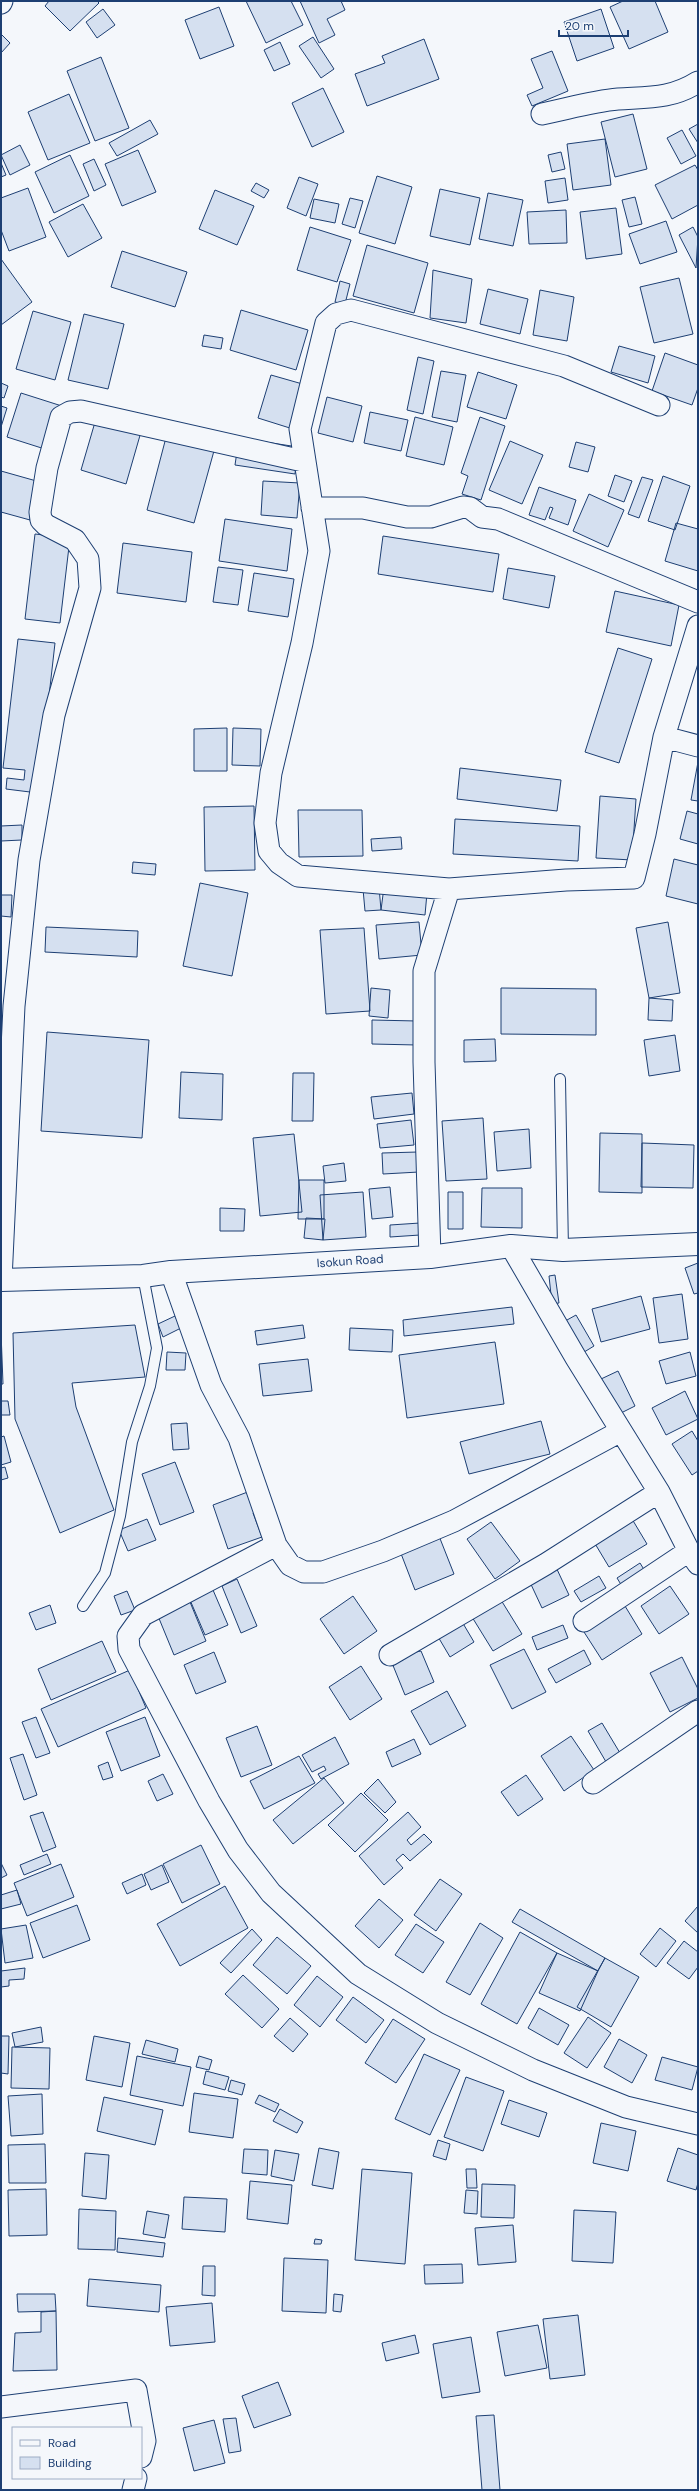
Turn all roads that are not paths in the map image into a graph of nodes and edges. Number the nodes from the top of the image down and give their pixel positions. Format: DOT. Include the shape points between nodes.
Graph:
graph roads {
  1 [pos="698,82"];
  2 [pos="542,114"];
  3 [pos="659,405"];
  4 [pos="303,461"];
  5 [pos="312,508"];
  6 [pos="698,602"];
  7 [pos="698,626"];
  8 [pos="664,737"];
  9 [pos="698,746"];
  10 [pos="448,889"];
  11 [pos="560,1080"];
  12 [pos="698,1244"];
  13 [pos="511,1246"];
  14 [pos="563,1250"];
  15 [pos="430,1257"];
  16 [pos="171,1272"];
  17 [pos="143,1276"];
  18 [pos="1,1280"];
  19 [pos="621,1431"];
  20 [pos="659,1492"];
  21 [pos="276,1545"];
  22 [pos="693,1558"];
  23 [pos="83,1606"];
  24 [pos="584,1621"];
  25 [pos="390,1655"];
  26 [pos="698,1711"];
  27 [pos="593,1783"];
  28 [pos="698,2124"];
  29 [pos="1,2407"];
  30 [pos="142,2454"];
  31 [pos="136,2479"];
  32 [pos="133,2490"];
  1 -- 2 [label="street" via="683,91 649,99 617,99"];
  3 -- 4 [label="street" via="564,366 351,310 336,314 326,323 300,429"];
  4 -- 5 [label="street"];
  4 -- 18 [label="street" via="81,411 70,412 61,417 47,468 41,520 75,540 88,559 90,588 54,716 30,860 14,1006"];
  5 -- 6 [label="street" via="363,508 407,517 431,517 463,507 470,508 482,517 498,519"];
  5 -- 10 [label="street" via="319,551 302,644 272,773 265,823 270,851 279,863 298,876"];
  7 -- 8 [label="street"];
  8 -- 9 [label="street"];
  8 -- 10 [label="street" via="634,878 566,880"];
  10 -- 15 [label="street" via="424,971"];
  11 -- 14 [label="lane"];
  12 -- 14 [label="main road, Isokun Road"];
  13 -- 14 [label="main road, Isokun Road"];
  13 -- 15 [label="main road, Isokun Road"];
  13 -- 19 [label="street"];
  15 -- 16 [label="main road, Isokun Road"];
  16 -- 17 [label="main road, Isokun Road"];
  16 -- 21 [label="street" via="211,1385 240,1438"];
  17 -- 18 [label="main road, Isokun Road"];
  17 -- 23 [label="lane" via="156,1348 150,1386 132,1442 120,1516 106,1573"];
  19 -- 20 [label="street"];
  19 -- 21 [label="street" via="454,1521 383,1551 323,1572 304,1572 290,1565"];
  20 -- 22 [label="street"];
  20 -- 25 [label="street" via="546,1564"];
  21 -- 28 [label="street" via="143,1615 128,1636 130,1649 209,1801 238,1850 271,1893 358,1974 437,2023 533,2070 626,2107"];
  22 -- 24 [label="street"];
  26 -- 27 [label="street"];
  29 -- 30 [label="street" via="136,2390 145,2441"];
  31 -- 32 [label="street"];
}
